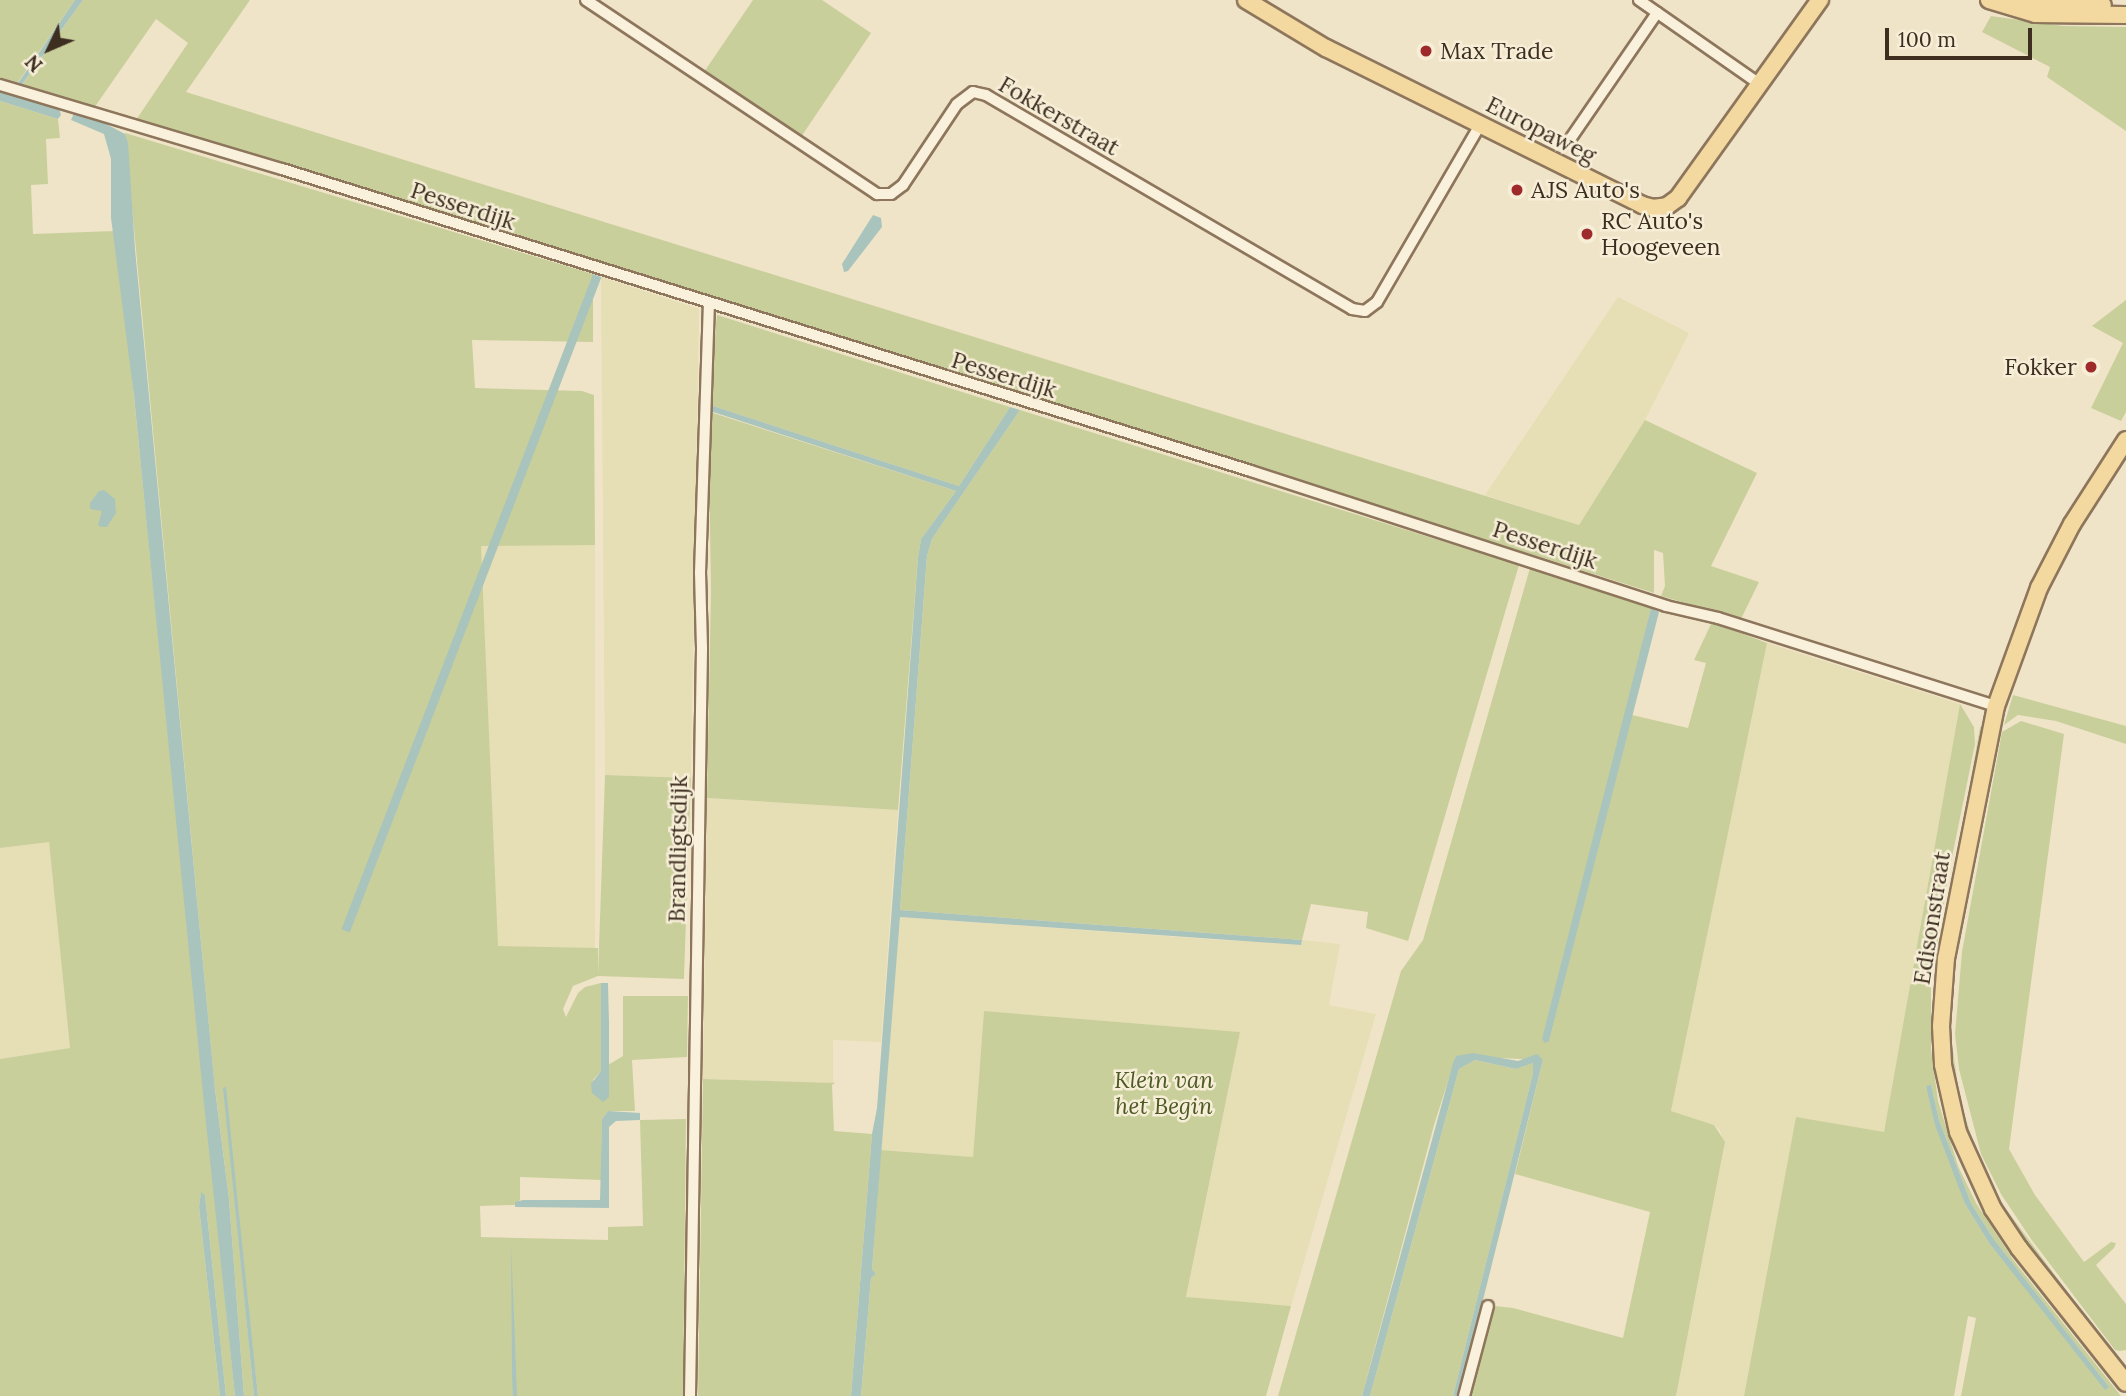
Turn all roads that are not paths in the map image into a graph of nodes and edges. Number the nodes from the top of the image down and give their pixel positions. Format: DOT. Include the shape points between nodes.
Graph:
graph roads {
  1 [pos="586,0"];
  2 [pos="1246,0"];
  3 [pos="1639,0"];
  4 [pos="1820,0"];
  5 [pos="1989,0"];
  6 [pos="2025,0"];
  7 [pos="2126,5"];
  8 [pos="1657,13"];
  9 [pos="2126,15"];
  10 [pos="1758,83"];
  11 [pos="0,85"];
  12 [pos="1480,125"];
  13 [pos="1571,138"];
  14 [pos="709,303"];
  15 [pos="2126,440"];
  16 [pos="1996,706"];
  17 [pos="1488,1306"];
  18 [pos="2123,1372"];
  19 [pos="690,1396"];
  20 [pos="1464,1396"];
  1 -- 12 [label="street, Fokkerstraat" via="877,194 891,194 903,185 957,104 973,92 986,94 1352,309 1365,311 1377,302"];
  2 -- 12 [label="main road, Europaweg" via="1326,48"];
  3 -- 8 [label="street"];
  4 -- 10 [label="main road, Europaweg"];
  5 -- 9 [label="main road" via="2035,14"];
  6 -- 7 [label="main road"];
  8 -- 10 [label="street"];
  8 -- 13 [label="street"];
  10 -- 12 [label="main road, Europaweg" via="1683,191 1661,207 1642,205"];
  11 -- 14 [label="street, Pesserdijk"];
  14 -- 16 [label="street, Pesserdijk"];
  14 -- 19 [label="street, Brandligtsdijk" via="700,573"];
  15 -- 16 [label="main road, Edisonstraat" via="2072,524 2039,588"];
  16 -- 18 [label="main road, Edisonstraat" via="1946,958 1941,1026 1946,1077 1958,1132 1993,1209 2019,1248"];
  17 -- 20 [label="street"];
}
